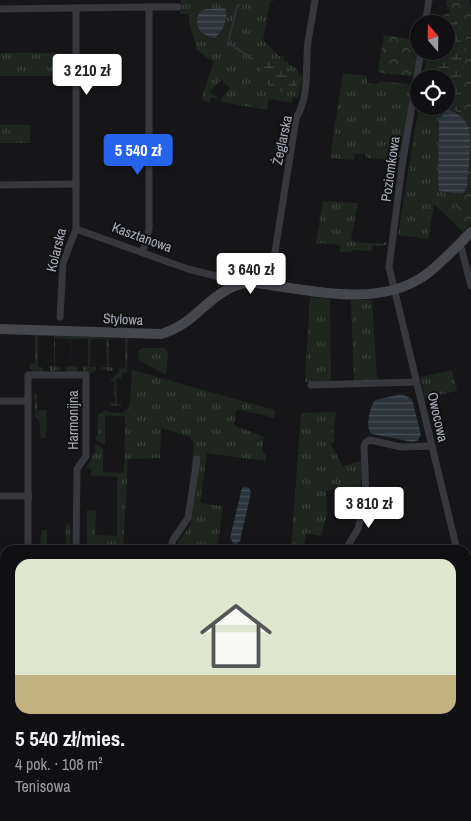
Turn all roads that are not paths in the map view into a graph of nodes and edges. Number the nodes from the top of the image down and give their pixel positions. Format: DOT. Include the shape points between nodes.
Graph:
graph roads {
  1 [pos="315,0"];
  2 [pos="429,0"];
  3 [pos="178,7"];
  4 [pos="0,8"];
  5 [pos="76,8"];
  6 [pos="150,8"];
  7 [pos="426,15"];
  8 [pos="420,60"];
  9 [pos="76,184"];
  10 [pos="0,185"];
  11 [pos="76,228"];
  12 [pos="471,232"];
  13 [pos="458,246"];
  14 [pos="143,251"];
  15 [pos="270,284"];
  16 [pos="471,286"];
  17 [pos="229,287"];
  18 [pos="394,290"];
  19 [pos="60,317"];
  20 [pos="0,329"];
  21 [pos="416,382"];
  22 [pos="311,385"];
  23 [pos="0,401"];
  24 [pos="28,401"];
  25 [pos="432,446"];
  26 [pos="197,459"];
  27 [pos="0,496"];
  28 [pos="29,496"];
  29 [pos="28,545"];
  30 [pos="76,545"];
  31 [pos="172,545"];
  32 [pos="348,545"];
  33 [pos="456,545"];
  1 -- 15 [label="street, Żeglarska" via="302,107 296,118"];
  2 -- 7 [label="street"];
  3 -- 6 [label="street"];
  4 -- 5 [label="street"];
  5 -- 6 [label="street"];
  5 -- 9 [label="street, Kolarska"];
  6 -- 14 [label="street" via="149,230"];
  8 -- 18 [label="street, Poziomkowa" via="389,267"];
  9 -- 10 [label="street"];
  9 -- 11 [label="street, Kolarska"];
  11 -- 14 [label="street, Kasztanowa"];
  11 -- 19 [label="street, Kolarska" via="63,263"];
  12 -- 13 [label="street"];
  13 -- 16 [label="street" via="462,250"];
  13 -- 18 [label="street" via="423,276"];
  14 -- 17 [label="street, Kasztanowa" via="220,277"];
  15 -- 17 [label="street" via="249,282"];
  15 -- 18 [label="street" via="350,294"];
  17 -- 20 [label="street, Stylowa" via="179,326 161,334"];
  18 -- 21 [label="street, Owocowa"];
  21 -- 22 [label="street"];
  21 -- 25 [label="street, Owocowa"];
  23 -- 24 [label="street"];
  24 -- 28 [label="street"];
  24 -- 30 [label="street, Harmonijna" via="28,375 86,375 86,456 76,469"];
  25 -- 32 [label="street" via="401,447 370,440 366,442 366,497 358,529"];
  25 -- 33 [label="street, Owocowa"];
  26 -- 31 [label="street" via="188,518"];
  27 -- 28 [label="street"];
  28 -- 29 [label="street"];
}
